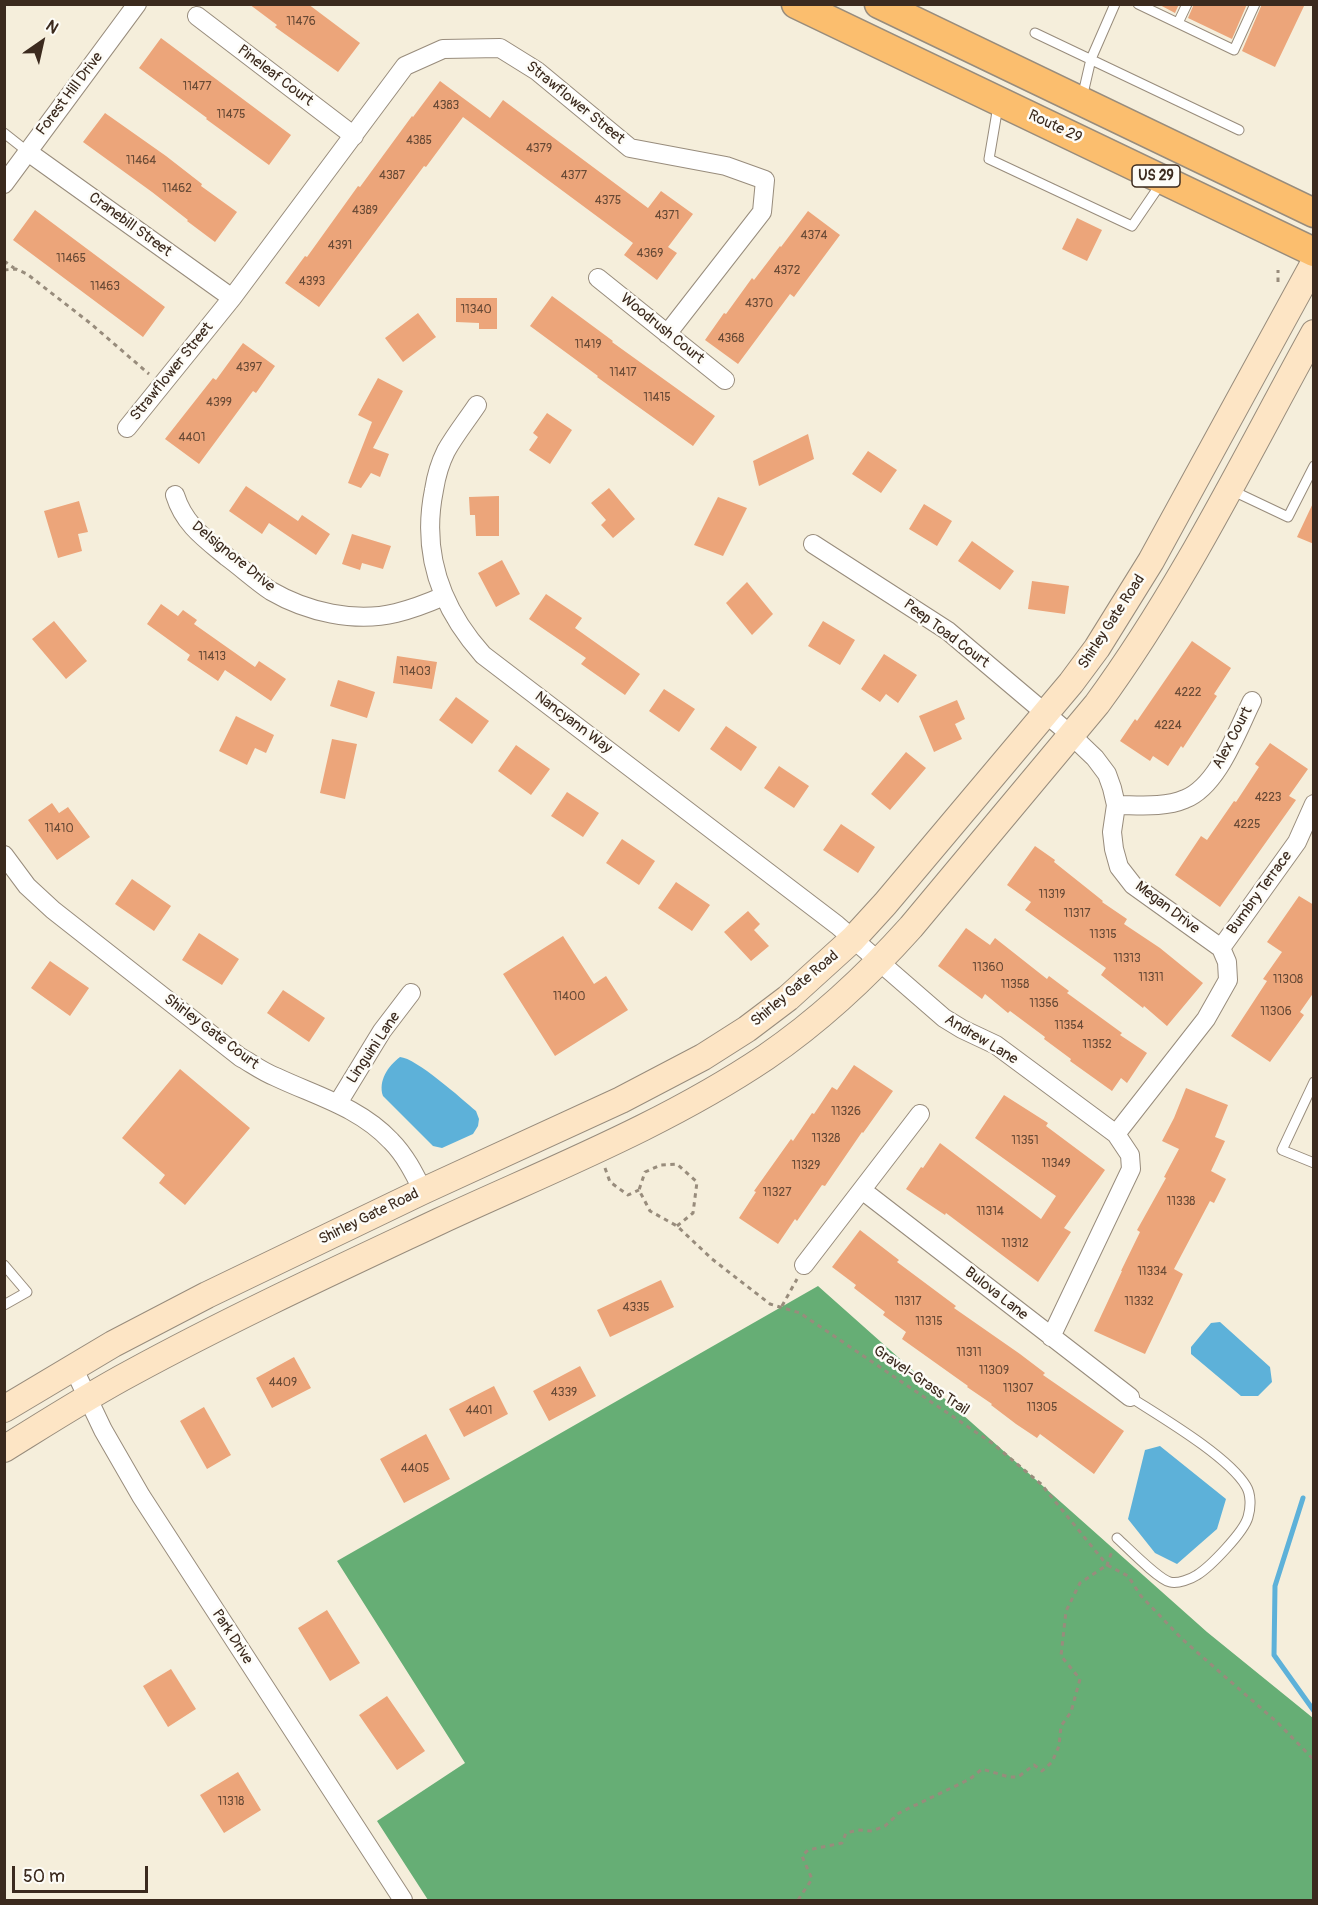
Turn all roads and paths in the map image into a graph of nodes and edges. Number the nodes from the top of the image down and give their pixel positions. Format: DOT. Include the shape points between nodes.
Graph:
graph roads {
  1 [pos="136,4"];
  2 [pos="796,4"];
  3 [pos="879,4"];
  4 [pos="1115,4"];
  5 [pos="1138,4"];
  6 [pos="1187,4"];
  7 [pos="1255,4"];
  8 [pos="197,16"];
  9 [pos="1178,24"];
  10 [pos="1035,33"];
  11 [pos="1090,59"];
  12 [pos="999,100"];
  13 [pos="1081,103"];
  14 [pos="1239,130"];
  15 [pos="4,133"];
  16 [pos="354,136"];
  17 [pos="28,152"];
  18 [pos="1164,179"];
  19 [pos="4,184"];
  20 [pos="1314,213"];
  21 [pos="1314,252"];
  22 [pos="4,261"];
  23 [pos="1314,263"];
  24 [pos="16,269"];
  25 [pos="4,270"];
  26 [pos="598,279"];
  27 [pos="232,298"];
  28 [pos="1314,333"];
  29 [pos="667,334"];
  30 [pos="725,380"];
  31 [pos="162,385"];
  32 [pos="477,405"];
  33 [pos="127,428"];
  34 [pos="1314,466"];
  35 [pos="1229,489"];
  36 [pos="175,495"];
  37 [pos="813,544"];
  38 [pos="444,596"];
  39 [pos="1252,701"];
  40 [pos="1045,713"];
  41 [pos="1071,735"];
  42 [pos="1314,804"];
  43 [pos="1116,805"];
  44 [pos="4,855"];
  45 [pos="853,939"];
  46 [pos="1221,948"];
  47 [pos="879,961"];
  48 [pos="411,993"];
  49 [pos="1314,1082"];
  50 [pos="1311,1096"];
  51 [pos="338,1103"];
  52 [pos="920,1114"];
  53 [pos="1116,1134"];
  54 [pos="602,1161"];
  55 [pos="1314,1163"];
  56 [pos="639,1190"];
  57 [pos="862,1190"];
  58 [pos="423,1191"];
  59 [pos="677,1226"];
  60 [pos="4,1265"];
  61 [pos="804,1265"];
  62 [pos="4,1305"];
  63 [pos="782,1306"];
  64 [pos="1051,1337"];
  65 [pos="73,1367"];
  66 [pos="1130,1397"];
  67 [pos="87,1398"];
  68 [pos="4,1409"];
  69 [pos="4,1449"];
  70 [pos="1117,1538"];
  71 [pos="1107,1565"];
  72 [pos="1314,1760"];
  73 [pos="403,1900"];
  74 [pos="798,1900"];
  1 -- 17 [label="street, Forest Hill Drive"];
  2 -- 12 [label="main road, Route 29 / US 29"];
  3 -- 13 [label="main road, US 29"];
  4 -- 11 [label="lane"];
  5 -- 9 [label="lane"];
  6 -- 9 [label="lane"];
  7 -- 9 [label="lane" via="1234,50"];
  8 -- 16 [label="street, Pineleaf Court"];
  10 -- 11 [label="lane"];
  11 -- 13 [label="lane"];
  11 -- 14 [label="lane"];
  12 -- 18 [label="main road, Route 29 / US 29"];
  12 -- 18 [label="lane" via="989,159 1132,225"];
  13 -- 20 [label="main road, US 29"];
  15 -- 17 [label="lane"];
  16 -- 27 [label="street, Strawflower Street"];
  16 -- 29 [label="street, Strawflower Street" via="405,66 443,49 500,48 537,71 630,147 726,166 765,180 762,212"];
  17 -- 19 [label="street, Forest Hill Drive"];
  17 -- 27 [label="street, Cranebill Street"];
  18 -- 21 [label="main road, Route 29 / US 29"];
  22 -- 24 [label="path"];
  23 -- 40 [label="main road, Shirley Gate Road" via="1151,561 1097,648"];
  24 -- 25 [label="path"];
  24 -- 31 [label="path" via="90,323"];
  26 -- 29 [label="street, Woodrush Court"];
  27 -- 31 [label="street, Strawflower Street"];
  28 -- 35 [label="main road"];
  29 -- 30 [label="street, Woodrush Court"];
  31 -- 33 [label="street, Strawflower Street"];
  32 -- 38 [label="street, Nancyann Way" via="446,450 431,502 430,543"];
  34 -- 35 [label="lane" via="1288,517"];
  35 -- 41 [label="main road" via="1154,622 1111,686"];
  36 -- 38 [label="street, Delsignore Drive" via="195,530 271,591 296,603 327,613 382,616"];
  37 -- 40 [label="street, Peep Toad Court" via="948,631"];
  38 -- 45 [label="street, Nancyann Way" via="461,628 483,655"];
  39 -- 43 [label="street, Alex Court" via="1222,762 1206,784 1186,799"];
  40 -- 41 [label="street, Peep Toad Court"];
  40 -- 45 [label="main road, Shirley Gate Road"];
  41 -- 43 [label="street, Megan Drive" via="1107,774"];
  41 -- 47 [label="main road"];
  42 -- 46 [label="street, Bumbry Terrace" via="1297,842"];
  43 -- 46 [label="street, Megan Drive" via="1112,832 1119,867 1133,885"];
  44 -- 51 [label="street, Shirley Gate Court" via="27,886 53,910 240,1057"];
  45 -- 47 [label="street, Nancyann Way"];
  45 -- 58 [label="main road, Shirley Gate Road" via="788,998 703,1056 621,1100"];
  46 -- 53 [label="street" via="1228,980 1212,1009"];
  47 -- 53 [label="street, Andrew Lane" via="944,1018 996,1045"];
  47 -- 67 [label="main road" via="849,991 766,1057 680,1108 222,1326"];
  48 -- 51 [label="street, Linguini Lane" via="382,1031"];
  49 -- 50 [label="lane"];
  50 -- 55 [label="lane" via="1282,1150"];
  51 -- 58 [label="street, Shirley Gate Court" via="361,1115 391,1140"];
  52 -- 57 [label="street"];
  53 -- 64 [label="street, Andrew Lane" via="1130,1155 1131,1169"];
  54 -- 56 [label="path" via="610,1182 628,1195"];
  56 -- 59 [label="path, Gravel-Grass Trail" via="650,1211"];
  56 -- 59 [label="path" via="645,1172 661,1165 677,1164 697,1182 693,1213"];
  57 -- 61 [label="street"];
  57 -- 64 [label="street, Bulova Lane"];
  58 -- 65 [label="main road, Shirley Gate Road" via="207,1295"];
  59 -- 63 [label="path, Gravel-Grass Trail" via="770,1304"];
  60 -- 62 [label="lane" via="27,1292"];
  61 -- 63 [label="path"];
  63 -- 71 [label="path, Gravel-Grass Trail" via="800,1313 992,1443 1041,1484"];
  64 -- 66 [label="street, Bulova Lane"];
  65 -- 67 [label="street, Park Drive"];
  65 -- 68 [label="main road, Shirley Gate Road"];
  66 -- 70 [label="lane" via="1237,1473 1248,1488 1250,1503 1248,1519 1237,1536 1197,1575 1185,1581 1170,1582"];
  67 -- 69 [label="main road"];
  67 -- 73 [label="street, Park Drive" via="141,1496"];
  70 -- 71 [label="path"];
  71 -- 72 [label="path, Gravel-Grass Trail" via="1128,1576 1141,1596 1182,1639"];
  71 -- 74 [label="path" via="1080,1583 1066,1611 1061,1656 1080,1679 1052,1762 1042,1771 1034,1765 1018,1777 982,1769 970,1779 899,1813 885,1826 846,1833 842,1843 808,1850 802,1856 812,1879"];
}
